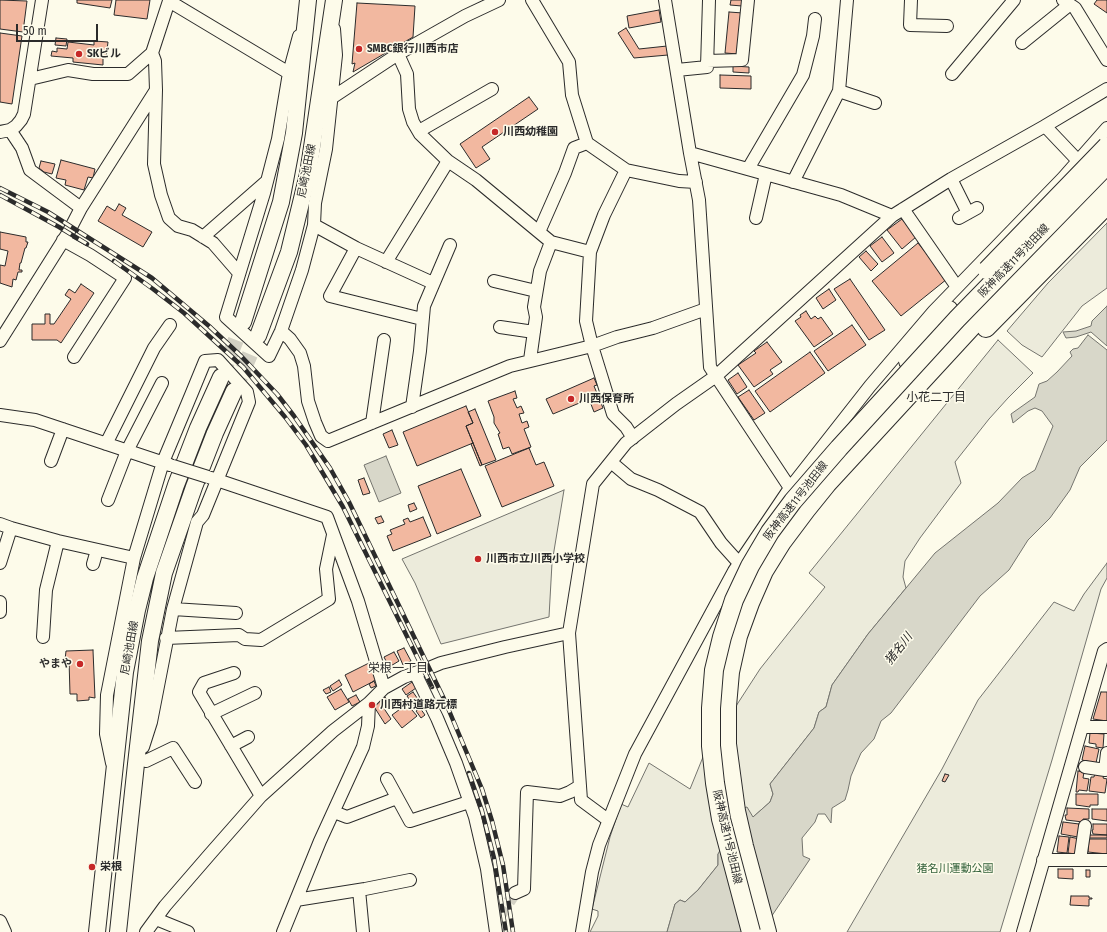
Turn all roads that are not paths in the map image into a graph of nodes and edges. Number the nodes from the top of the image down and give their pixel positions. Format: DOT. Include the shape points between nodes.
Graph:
graph roads {
  1 [pos="42,0"];
  2 [pos="499,0"];
  3 [pos="532,0"];
  4 [pos="665,0"];
  5 [pos="709,0"];
  6 [pos="748,0"];
  7 [pos="846,0"];
  8 [pos="911,0"];
  9 [pos="1014,0"];
  10 [pos="169,1"];
  11 [pos="308,2"];
  12 [pos="1066,2"];
  13 [pos="333,5"];
  14 [pos="815,19"];
  15 [pos="947,26"];
  16 [pos="1022,43"];
  17 [pos="152,53"];
  18 [pos="398,54"];
  19 [pos="1107,60"];
  20 [pos="707,61"];
  21 [pos="677,70"];
  22 [pos="289,73"];
  23 [pos="952,74"];
  24 [pos="30,79"];
  25 [pos="492,89"];
  26 [pos="1107,89"];
  27 [pos="156,90"];
  28 [pos="839,91"];
  29 [pos="330,99"];
  30 [pos="875,104"];
  31 [pos="1044,126"];
  32 [pos="1107,128"];
  33 [pos="5,131"];
  34 [pos="419,131"];
  35 [pos="587,143"];
  36 [pos="1107,146"];
  37 [pos="690,153"];
  38 [pos="448,162"];
  39 [pos="1078,162"];
  40 [pos="1107,165"];
  41 [pos="748,169"];
  42 [pos="626,170"];
  43 [pos="766,174"];
  44 [pos="1107,175"];
  45 [pos="951,179"];
  46 [pos="267,181"];
  47 [pos="696,182"];
  48 [pos="793,182"];
  49 [pos="1107,185"];
  50 [pos="1107,204"];
  51 [pos="81,208"];
  52 [pos="902,209"];
  53 [pos="968,213"];
  54 [pos="892,216"];
  55 [pos="756,218"];
  56 [pos="314,225"];
  57 [pos="539,232"];
  58 [pos="203,237"];
  59 [pos="63,240"];
  60 [pos="552,242"];
  61 [pos="450,245"];
  62 [pos="356,248"];
  63 [pos="590,252"];
  64 [pos="386,262"];
  65 [pos="239,273"];
  66 [pos="494,281"];
  67 [pos="433,283"];
  68 [pos="957,287"];
  69 [pos="536,290"];
  70 [pos="706,309"];
  71 [pos="422,319"];
  72 [pos="243,322"];
  73 [pos="170,325"];
  74 [pos="500,327"];
  75 [pos="280,332"];
  76 [pos="534,332"];
  77 [pos="258,336"];
  78 [pos="384,340"];
  79 [pos="0,341"];
  80 [pos="592,346"];
  81 [pos="74,357"];
  82 [pos="530,360"];
  83 [pos="716,376"];
  84 [pos="221,377"];
  85 [pos="162,383"];
  86 [pos="234,391"];
  87 [pos="412,407"];
  88 [pos="0,415"];
  89 [pos="372,423"];
  90 [pos="63,429"];
  91 [pos="633,438"];
  92 [pos="106,444"];
  93 [pos="839,448"];
  94 [pos="127,450"];
  95 [pos="51,461"];
  96 [pos="611,462"];
  97 [pos="168,464"];
  98 [pos="213,478"];
  99 [pos="790,488"];
  100 [pos="108,500"];
  101 [pos="806,510"];
  102 [pos="5,526"];
  103 [pos="333,535"];
  104 [pos="58,541"];
  105 [pos="97,550"];
  106 [pos="134,558"];
  107 [pos="739,562"];
  108 [pos="0,563"];
  109 [pos="93,564"];
  110 [pos="0,602"];
  111 [pos="173,609"];
  112 [pos="0,612"];
  113 [pos="236,613"];
  114 [pos="569,633"];
  115 [pos="43,637"];
  116 [pos="166,638"];
  117 [pos="1107,649"];
  118 [pos="416,672"];
  119 [pos="234,673"];
  120 [pos="384,688"];
  121 [pos="255,693"];
  122 [pos="369,703"];
  123 [pos="211,714"];
  124 [pos="1083,727"];
  125 [pos="1107,727"];
  126 [pos="248,737"];
  127 [pos="231,746"];
  128 [pos="1107,753"];
  129 [pos="137,765"];
  130 [pos="1085,767"];
  131 [pos="114,770"];
  132 [pos="387,779"];
  133 [pos="195,782"];
  134 [pos="580,786"];
  135 [pos="261,796"];
  136 [pos="397,798"];
  137 [pos="469,802"];
  138 [pos="334,812"];
  139 [pos="608,820"];
  140 [pos="1085,826"];
  141 [pos="1043,860"];
  142 [pos="1080,860"];
  143 [pos="1107,860"];
  144 [pos="410,880"];
  145 [pos="360,890"];
  146 [pos="515,893"];
  147 [pos="296,900"];
  148 [pos="156,919"];
  149 [pos="0,921"];
  150 [pos="497,924"];
  151 [pos="5,932"];
  152 [pos="97,932"];
  153 [pos="118,932"];
  154 [pos="146,932"];
  155 [pos="188,932"];
  156 [pos="283,932"];
  157 [pos="363,932"];
  158 [pos="582,932"];
  159 [pos="751,932"];
  160 [pos="767,932"];
  161 [pos="1023,932"];
  1 -- 24 [label="street"];
  2 -- 18 [label="street"];
  3 -- 35 [label="street" via="569,62 572,95"];
  4 -- 21 [label="street"];
  5 -- 20 [label="street"];
  6 -- 20 [label="street" via="742,60"];
  7 -- 28 [label="street"];
  8 -- 15 [label="street" via="910,25"];
  9 -- 23 [label="street"];
  10 -- 17 [label="street"];
  10 -- 22 [label="street"];
  11 -- 22 [label="street"];
  11 -- 72 [label="main road, 尼崎池田線" via="294,133 281,202"];
  12 -- 16 [label="street"];
  12 -- 19 [label="street" via="1075,8"];
  13 -- 29 [label="street" via="336,55"];
  13 -- 77 [label="main road, 尼崎池田線" via="308,174 289,252"];
  14 -- 41 [label="street" via="803,75"];
  17 -- 24 [label="street" via="128,74 93,74 68,70"];
  17 -- 27 [label="street" via="155,60"];
  18 -- 29 [label="street"];
  18 -- 34 [label="street" via="407,74 409,109"];
  20 -- 21 [label="street" via="707,67"];
  21 -- 37 [label="street"];
  22 -- 46 [label="street" via="278,139"];
  24 -- 33 [label="street" via="24,114 16,126"];
  25 -- 34 [label="street"];
  26 -- 31 [label="street"];
  27 -- 51 [label="street"];
  27 -- 58 [label="street" via="154,164 161,195 169,218 178,226"];
  28 -- 30 [label="street"];
  28 -- 48 [label="street"];
  29 -- 56 [label="street" via="326,149 315,203"];
  31 -- 39 [label="street"];
  31 -- 45 [label="street"];
  32 -- 39 [label="street"];
  33 -- 51 [label="street" via="22,148 30,170"];
  34 -- 38 [label="street"];
  35 -- 42 [label="street"];
  35 -- 57 [label="street" via="574,148"];
  36 -- 93 [label="highway, bridge" via="950,310"];
  37 -- 41 [label="street"];
  37 -- 47 [label="street"];
  38 -- 57 [label="street" via="476,180"];
  38 -- 64 [label="street"];
  39 -- 44 [label="street" via="1096,177"];
  39 -- 68 [label="street"];
  40 -- 93 [label="highway, 阪神高速11号池田線, bridge" via="957,319"];
  41 -- 43 [label="street"];
  42 -- 47 [label="street" via="678,181"];
  42 -- 63 [label="street" via="604,215"];
  43 -- 48 [label="street"];
  43 -- 55 [label="street"];
  45 -- 52 [label="street"];
  45 -- 53 [label="street"];
  46 -- 58 [label="street"];
  46 -- 65 [label="street"];
  47 -- 70 [label="street"];
  48 -- 54 [label="street" via="841,195"];
  49 -- 101 [label="highway, 阪神高速11号池田線" via="969,329 850,458"];
  50 -- 101 [label="highway"];
  51 -- 59 [label="street"];
  52 -- 54 [label="street"];
  52 -- 68 [label="street"];
  54 -- 83 [label="street"];
  56 -- 62 [label="street"];
  56 -- 75 [label="street" via="302,270"];
  57 -- 60 [label="street"];
  58 -- 65 [label="street" via="213,243"];
  59 -- 79 [label="street"];
  59 -- 81 [label="street" via="125,278"];
  60 -- 63 [label="street"];
  60 -- 69 [label="street"];
  61 -- 67 [label="street"];
  62 -- 64 [label="street"];
  62 -- 71 [label="street" via="330,296"];
  63 -- 80 [label="street" via="586,322"];
  64 -- 67 [label="street"];
  65 -- 75 [label="street" via="226,317 269,356"];
  66 -- 69 [label="street"];
  67 -- 71 [label="street"];
  68 -- 99 [label="street" via="870,386"];
  69 -- 76 [label="street"];
  70 -- 80 [label="street"];
  70 -- 83 [label="street" via="710,367"];
  71 -- 87 [label="street"];
  73 -- 92 [label="street" via="154,348"];
  74 -- 76 [label="street"];
  75 -- 89 [label="street" via="290,339 300,353 308,400 321,436 328,442"];
  76 -- 82 [label="street"];
  78 -- 89 [label="street"];
  80 -- 82 [label="street"];
  80 -- 91 [label="street" via="613,414"];
  82 -- 87 [label="street"];
  83 -- 91 [label="street"];
  83 -- 99 [label="street"];
  84 -- 131 [label="main road, 尼崎池田線" via="176,485 145,578 125,672"];
  85 -- 94 [label="street"];
  86 -- 129 [label="main road, 尼崎池田線" via="194,487 164,573 150,641"];
  87 -- 89 [label="street"];
  88 -- 90 [label="street" via="35,420"];
  90 -- 92 [label="street"];
  90 -- 95 [label="street"];
  91 -- 96 [label="street"];
  92 -- 94 [label="street"];
  93 -- 159 [label="highway, 阪神高速11号池田線, bridge" via="793,501 770,532 750,566 734,600 714,670 711,746 715,783 721,819"];
  94 -- 97 [label="street"];
  94 -- 100 [label="street"];
  96 -- 107 [label="street" via="631,479 700,512 721,543"];
  96 -- 114 [label="street" via="593,484"];
  97 -- 98 [label="street, bridge"];
  97 -- 98 [label="street" via="205,361 218,360 247,392 249,402"];
  97 -- 106 [label="street"];
  98 -- 103 [label="street" via="327,517"];
  98 -- 111 [label="street" via="203,515 197,522"];
  99 -- 107 [label="street"];
  101 -- 160 [label="highway, 阪神高速11号池田線" via="764,571 738,636 730,672 727,744 736,811"];
  102 -- 104 [label="street"];
  102 -- 108 [label="street"];
  103 -- 116 [label="street" via="326,569 329,599 261,640 245,639 239,635"];
  103 -- 120 [label="street" via="358,601"];
  104 -- 105 [label="street"];
  104 -- 115 [label="street" via="46,590"];
  105 -- 106 [label="street"];
  105 -- 109 [label="street"];
  106 -- 131 [label="street" via="107,695 106,734"];
  107 -- 139 [label="street" via="635,754"];
  110 -- 112 [label="street"];
  111 -- 113 [label="street"];
  111 -- 116 [label="street"];
  114 -- 118 [label="street" via="441,663"];
  114 -- 134 [label="street"];
  116 -- 129 [label="street" via="151,722"];
  117 -- 124 [label="street" via="1104,651"];
  118 -- 120 [label="street"];
  118 -- 137 [label="street" via="456,763"];
  119 -- 123 [label="street" via="204,683 198,692"];
  120 -- 122 [label="street"];
  121 -- 123 [label="street"];
  122 -- 135 [label="street"];
  122 -- 138 [label="street" via="368,726 363,747"];
  123 -- 127 [label="street"];
  124 -- 125 [label="street"];
  124 -- 141 [label="street"];
  126 -- 127 [label="street"];
  127 -- 135 [label="street"];
  128 -- 130 [label="street" via="1105,770"];
  129 -- 133 [label="street" via="173,748"];
  129 -- 153 [label="main road, 尼崎池田線"];
  131 -- 152 [label="main road, 尼崎池田線"];
  132 -- 136 [label="street"];
  134 -- 139 [label="street" via="581,800"];
  134 -- 146 [label="street" via="560,796 527,792 524,888"];
  135 -- 148 [label="street"];
  136 -- 137 [label="street" via="410,822"];
  136 -- 138 [label="street" via="347,817"];
  137 -- 150 [label="street" via="487,869"];
  138 -- 147 [label="street"];
  139 -- 158 [label="street" via="592,872"];
  140 -- 142 [label="street"];
  141 -- 142 [label="street"];
  141 -- 161 [label="street"];
  142 -- 143 [label="street"];
  144 -- 145 [label="street"];
  145 -- 147 [label="street"];
  145 -- 157 [label="street"];
  147 -- 156 [label="street"];
  148 -- 154 [label="street"];
  148 -- 155 [label="street"];
  149 -- 151 [label="street"];
}
